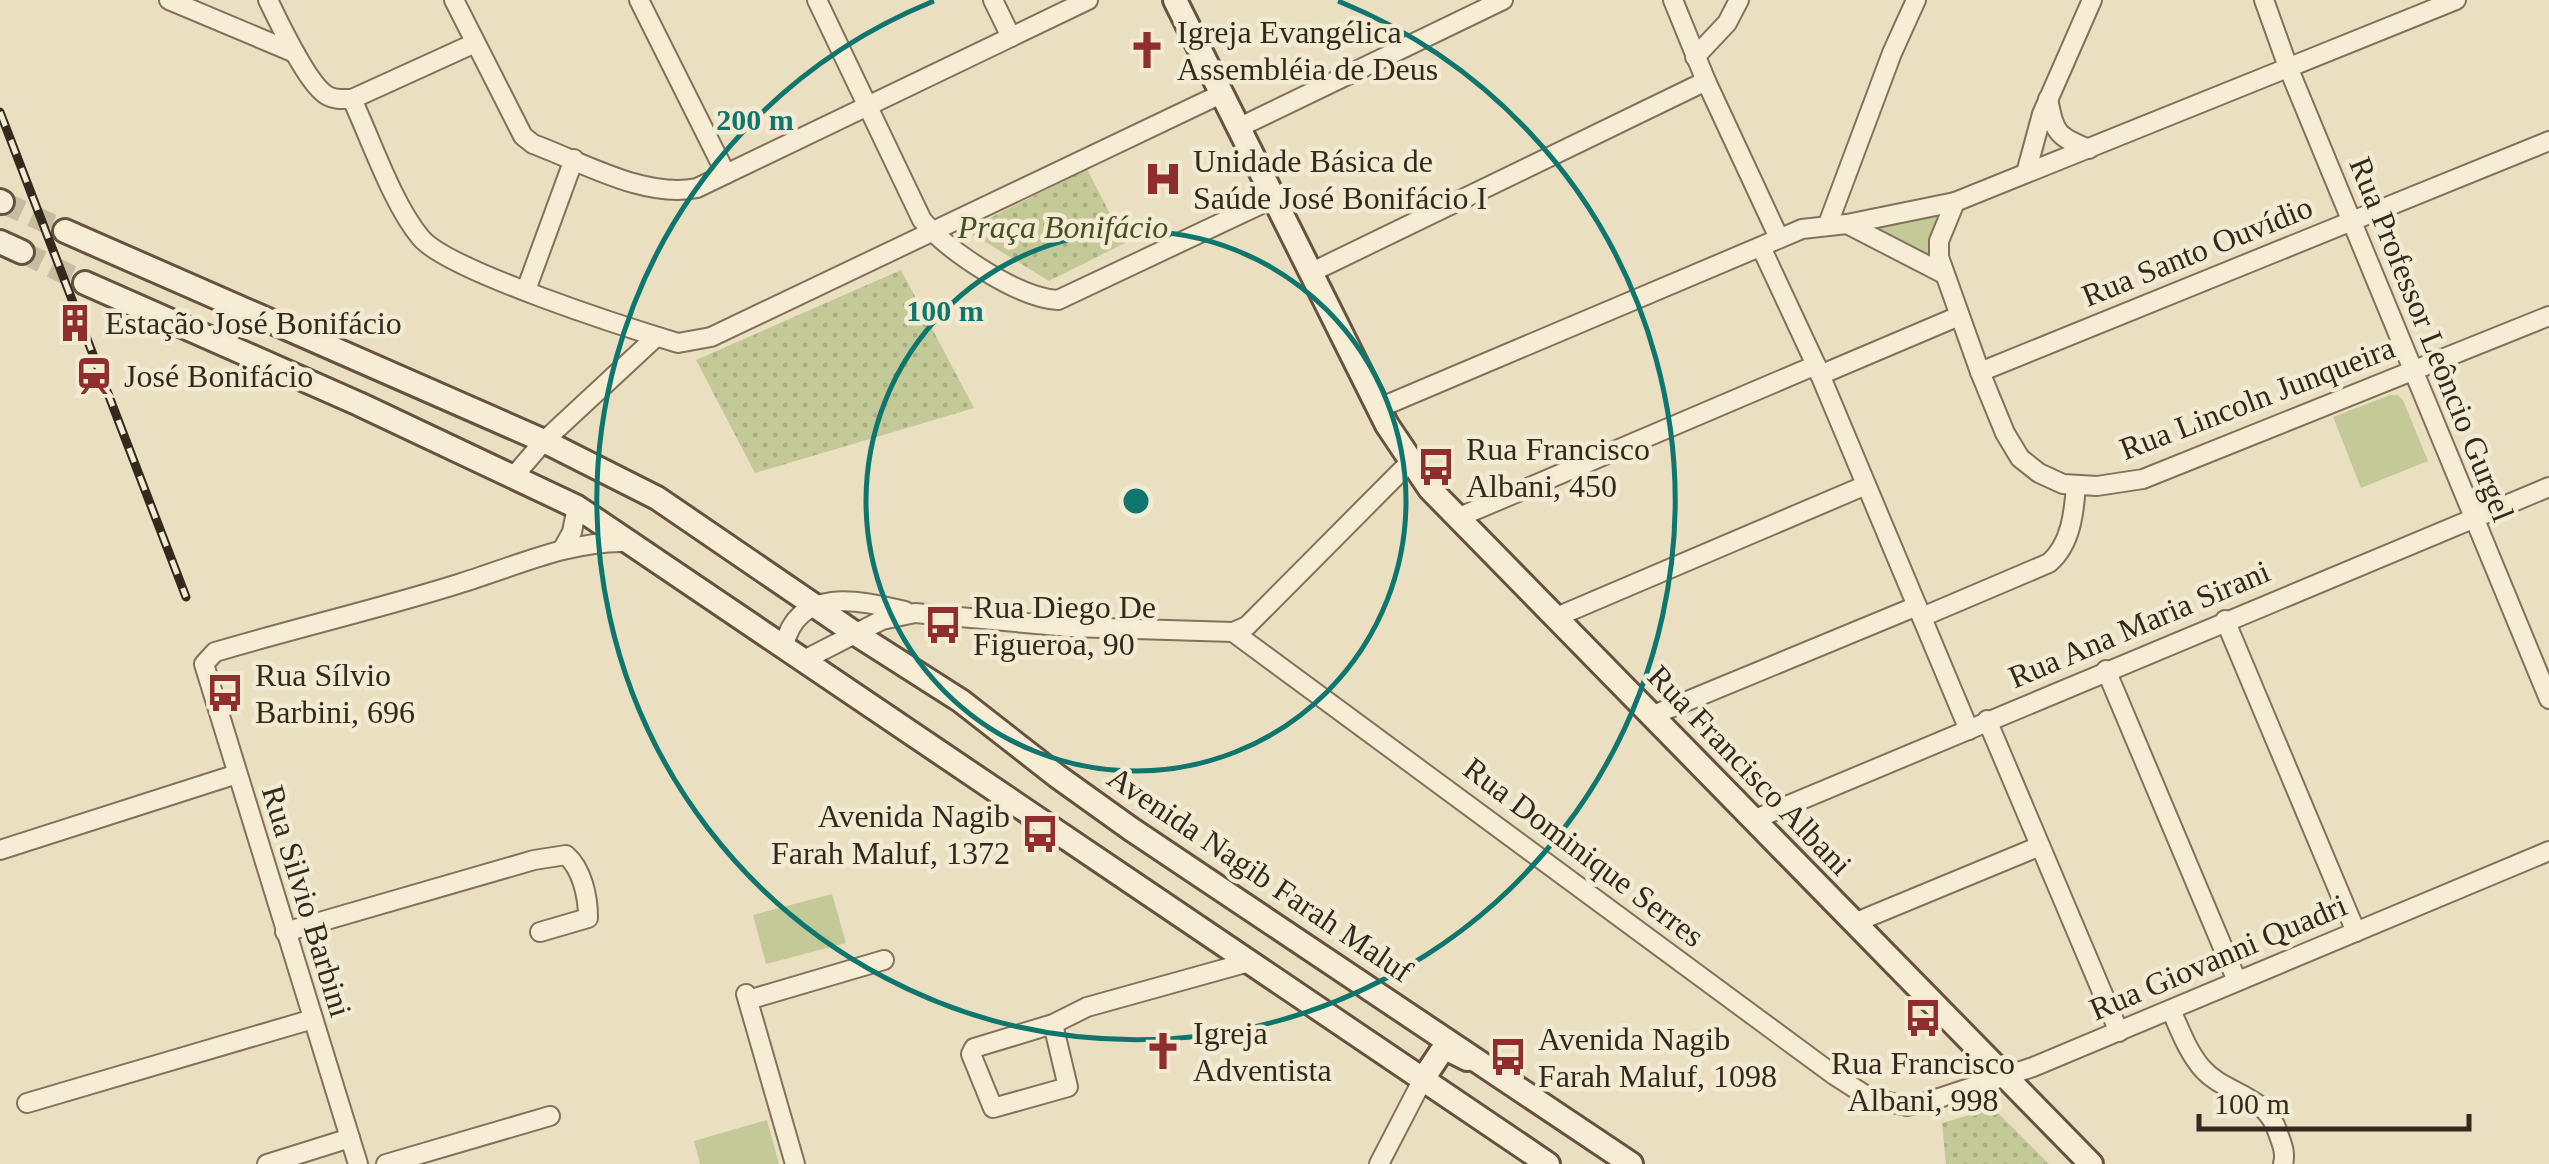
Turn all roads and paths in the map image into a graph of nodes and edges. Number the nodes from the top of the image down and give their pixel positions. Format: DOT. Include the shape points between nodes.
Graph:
graph roads {
  1 [pos="168,0"];
  2 [pos="268,0"];
  3 [pos="454,0"];
  4 [pos="639,0"];
  5 [pos="817,0"];
  6 [pos="993,0"];
  7 [pos="1088,0"];
  8 [pos="1175,0"];
  9 [pos="1502,0"];
  10 [pos="1674,0"];
  11 [pos="1739,0"];
  12 [pos="1916,0"];
  13 [pos="2092,0"];
  14 [pos="2264,0"];
  15 [pos="2456,0"];
  16 [pos="1011,37"];
  17 [pos="475,43"];
  18 [pos="294,52"];
  19 [pos="1695,57"];
  20 [pos="2288,68"];
  21 [pos="1706,81"];
  22 [pos="1220,94"];
  23 [pos="352,99"];
  24 [pos="2048,99"];
  25 [pos="869,104"];
  26 [pos="1238,128"];
  27 [pos="2549,141"];
  28 [pos="2088,150"];
  29 [pos="574,158"];
  30 [pos="2026,173"];
  31 [pos="726,174"];
  32 [pos="1272,198"];
  33 [pos="1948,204"];
  34 [pos="2351,221"];
  35 [pos="1838,224"];
  36 [pos="931,230"];
  37 [pos="65,231"];
  38 [pos="1780,238"];
  39 [pos="0,242"];
  40 [pos="1761,248"];
  41 [pos="22,252"];
  42 [pos="1310,274"];
  43 [pos="1944,274"];
  44 [pos="85,283"];
  45 [pos="526,290"];
  46 [pos="1959,316"];
  47 [pos="2549,316"];
  48 [pos="656,336"];
  49 [pos="1818,370"];
  50 [pos="1980,372"];
  51 [pos="2412,372"];
  52 [pos="1379,408"];
  53 [pos="544,441"];
  54 [pos="1411,461"];
  55 [pos="514,476"];
  56 [pos="1866,485"];
  57 [pos="2076,485"];
  58 [pos="2549,486"];
  59 [pos="577,507"];
  60 [pos="1457,518"];
  61 [pos="2473,518"];
  62 [pos="632,542"];
  63 [pos="562,550"];
  64 [pos="815,606"];
  65 [pos="1920,612"];
  66 [pos="915,613"];
  67 [pos="1554,618"];
  68 [pos="2225,620"];
  69 [pos="1233,632"];
  70 [pos="856,634"];
  71 [pos="794,653"];
  72 [pos="2106,670"];
  73 [pos="2549,699"];
  74 [pos="1651,716"];
  75 [pos="1987,720"];
  76 [pos="1968,730"];
  77 [pos="237,774"];
  78 [pos="1754,820"];
  79 [pos="2040,846"];
  80 [pos="0,850"];
  81 [pos="2549,851"];
  82 [pos="1854,923"];
  83 [pos="286,932"];
  84 [pos="540,932"];
  85 [pos="2356,932"];
  86 [pos="884,960"];
  87 [pos="1249,962"];
  88 [pos="2238,981"];
  89 [pos="2171,1010"];
  90 [pos="313,1019"];
  91 [pos="1054,1024"];
  92 [pos="2118,1032"];
  93 [pos="1474,1059"];
  94 [pos="2003,1077"];
  95 [pos="1423,1079"];
  96 [pos="27,1103"];
  97 [pos="1906,1106"];
  98 [pos="550,1116"];
  99 [pos="350,1138"];
  100 [pos="267,1164"];
  101 [pos="358,1164"];
  102 [pos="386,1164"];
  103 [pos="795,1164"];
  104 [pos="1379,1164"];
  105 [pos="1548,1164"];
  106 [pos="1631,1164"];
  107 [pos="2091,1164"];
  108 [pos="2282,1164"];
  1 -- 18 [label="street"];
  2 -- 18 [label="street"];
  3 -- 17 [label="street"];
  4 -- 31 [label="street"];
  5 -- 25 [label="street"];
  6 -- 16 [label="street"];
  7 -- 16 [label="street"];
  8 -- 22 [label="main road, Rua Francisco Albani"];
  9 -- 26 [label="street"];
  10 -- 19 [label="street"];
  11 -- 19 [label="street"];
  12 -- 35 [label="street" via="1892,53"];
  13 -- 24 [label="street"];
  14 -- 20 [label="street, Rua Professor Leôncio Gurgel"];
  15 -- 20 [label="street"];
  16 -- 25 [label="street"];
  17 -- 23 [label="street"];
  17 -- 29 [label="street" via="523,136"];
  18 -- 23 [label="street" via="323,94"];
  19 -- 21 [label="street"];
  20 -- 28 [label="street"];
  20 -- 34 [label="street, Rua Professor Leôncio Gurgel"];
  21 -- 38 [label="street"];
  21 -- 42 [label="street"];
  22 -- 26 [label="main road, Rua Francisco Albani"];
  22 -- 36 [label="street"];
  23 -- 45 [label="street" via="419,236 433,250"];
  24 -- 28 [label="street" via="2054,128"];
  24 -- 30 [label="street"];
  25 -- 31 [label="street"];
  25 -- 36 [label="street"];
  26 -- 32 [label="main road, Rua Francisco Albani"];
  27 -- 34 [label="street, Rua Santo Ouvídio"];
  28 -- 30 [label="street"];
  29 -- 31 [label="street" via="657,190 697,188"];
  29 -- 45 [label="street"];
  30 -- 33 [label="street"];
  32 -- 36 [label="street" via="1058,300 1021,291"];
  32 -- 42 [label="main road, Rua Francisco Albani"];
  33 -- 35 [label="street"];
  33 -- 43 [label="street, Rua Lincoln Junqueira" via="1939,241"];
  34 -- 50 [label="street, Rua Santo Ouvídio"];
  34 -- 51 [label="street, Rua Professor Leôncio Gurgel"];
  35 -- 38 [label="street"];
  35 -- 43 [label="street"];
  36 -- 48 [label="street" via="711,336 678,343"];
  37 -- 53 [label="main road, Avenida Nagib Farah Maluf"];
  38 -- 40 [label="street"];
  39 -- 41 [label="main road"];
  40 -- 49 [label="street"];
  40 -- 52 [label="street"];
  42 -- 52 [label="main road, Rua Francisco Albani"];
  43 -- 46 [label="street, Rua Lincoln Junqueira"];
  44 -- 55 [label="main road"];
  45 -- 48 [label="street"];
  46 -- 49 [label="street"];
  46 -- 50 [label="street, Rua Lincoln Junqueira"];
  47 -- 51 [label="street, Rua Lincoln Junqueira"];
  48 -- 53 [label="street"];
  49 -- 56 [label="street"];
  49 -- 60 [label="street"];
  50 -- 57 [label="street, Rua Lincoln Junqueira" via="2020,458"];
  51 -- 57 [label="street, Rua Lincoln Junqueira" via="2143,480"];
  51 -- 61 [label="street, Rua Professor Leôncio Gurgel"];
  52 -- 54 [label="main road, Rua Francisco Albani"];
  53 -- 55 [label="street"];
  53 -- 64 [label="main road, Avenida Nagib Farah Maluf" via="657,498"];
  54 -- 60 [label="main road, Rua Francisco Albani"];
  54 -- 69 [label="street" via="1247,626"];
  55 -- 59 [label="main road"];
  56 -- 65 [label="street"];
  56 -- 67 [label="street"];
  57 -- 65 [label="street" via="2066,538 2049,563"];
  58 -- 61 [label="street, Rua Ana Maria Sirani"];
  59 -- 62 [label="main road"];
  59 -- 63 [label="street"];
  60 -- 67 [label="main road, Rua Francisco Albani"];
  61 -- 68 [label="street, Rua Ana Maria Sirani"];
  61 -- 73 [label="street, Rua Professor Leôncio Gurgel"];
  62 -- 63 [label="street"];
  62 -- 71 [label="main road"];
  63 -- 77 [label="street, Rua Silvio Barbini" via="208,656 204,668"];
  64 -- 66 [label="street" via="871,603"];
  64 -- 70 [label="main road, Avenida Nagib Farah Maluf"];
  64 -- 71 [label="street" via="794,619"];
  65 -- 74 [label="street"];
  65 -- 76 [label="street"];
  66 -- 69 [label="street"];
  66 -- 70 [label="street"];
  67 -- 74 [label="main road, Rua Francisco Albani"];
  68 -- 72 [label="street, Rua Ana Maria Sirani"];
  68 -- 85 [label="street"];
  69 -- 97 [label="street, Rua Dominique Serres" via="1834,1074 1870,1098"];
  70 -- 71 [label="street"];
  70 -- 93 [label="main road, Avenida Nagib Farah Maluf"];
  71 -- 87 [label="main road"];
  72 -- 75 [label="street, Rua Ana Maria Sirani"];
  72 -- 88 [label="street"];
  74 -- 78 [label="main road, Rua Francisco Albani"];
  75 -- 76 [label="street, Rua Ana Maria Sirani"];
  75 -- 79 [label="street"];
  76 -- 78 [label="street, Rua Ana Maria Sirani"];
  77 -- 80 [label="street"];
  77 -- 83 [label="street, Rua Silvio Barbini"];
  78 -- 82 [label="main road, Rua Francisco Albani"];
  79 -- 82 [label="street"];
  79 -- 92 [label="street"];
  81 -- 85 [label="street, Rua Giovanni Quadri"];
  82 -- 94 [label="main road, Rua Francisco Albani"];
  83 -- 84 [label="street" via="566,855 576,864 588,918"];
  83 -- 90 [label="street, Rua Silvio Barbini"];
  85 -- 88 [label="street, Rua Giovanni Quadri"];
  86 -- 103 [label="street" via="747,997"];
  87 -- 91 [label="street" via="1087,1008"];
  87 -- 95 [label="main road"];
  88 -- 89 [label="street, Rua Giovanni Quadri"];
  89 -- 92 [label="street, Rua Giovanni Quadri"];
  89 -- 108 [label="street" via="2203,1070 2268,1113 2284,1149"];
  90 -- 96 [label="street"];
  90 -- 99 [label="street, Rua Silvio Barbini"];
  91 -- 91 [label="street" via="972,1050 992,1108 1068,1087"];
  92 -- 94 [label="street, Rua Giovanni Quadri"];
  93 -- 95 [label="main road" via="1441,1052"];
  93 -- 106 [label="main road, Avenida Nagib Farah Maluf"];
  94 -- 97 [label="street, Rua Giovanni Quadri"];
  94 -- 107 [label="main road, Rua Francisco Albani"];
  95 -- 104 [label="street"];
  95 -- 105 [label="main road"];
  98 -- 102 [label="street"];
  99 -- 100 [label="street"];
  99 -- 101 [label="street, Rua Silvio Barbini"];
}
